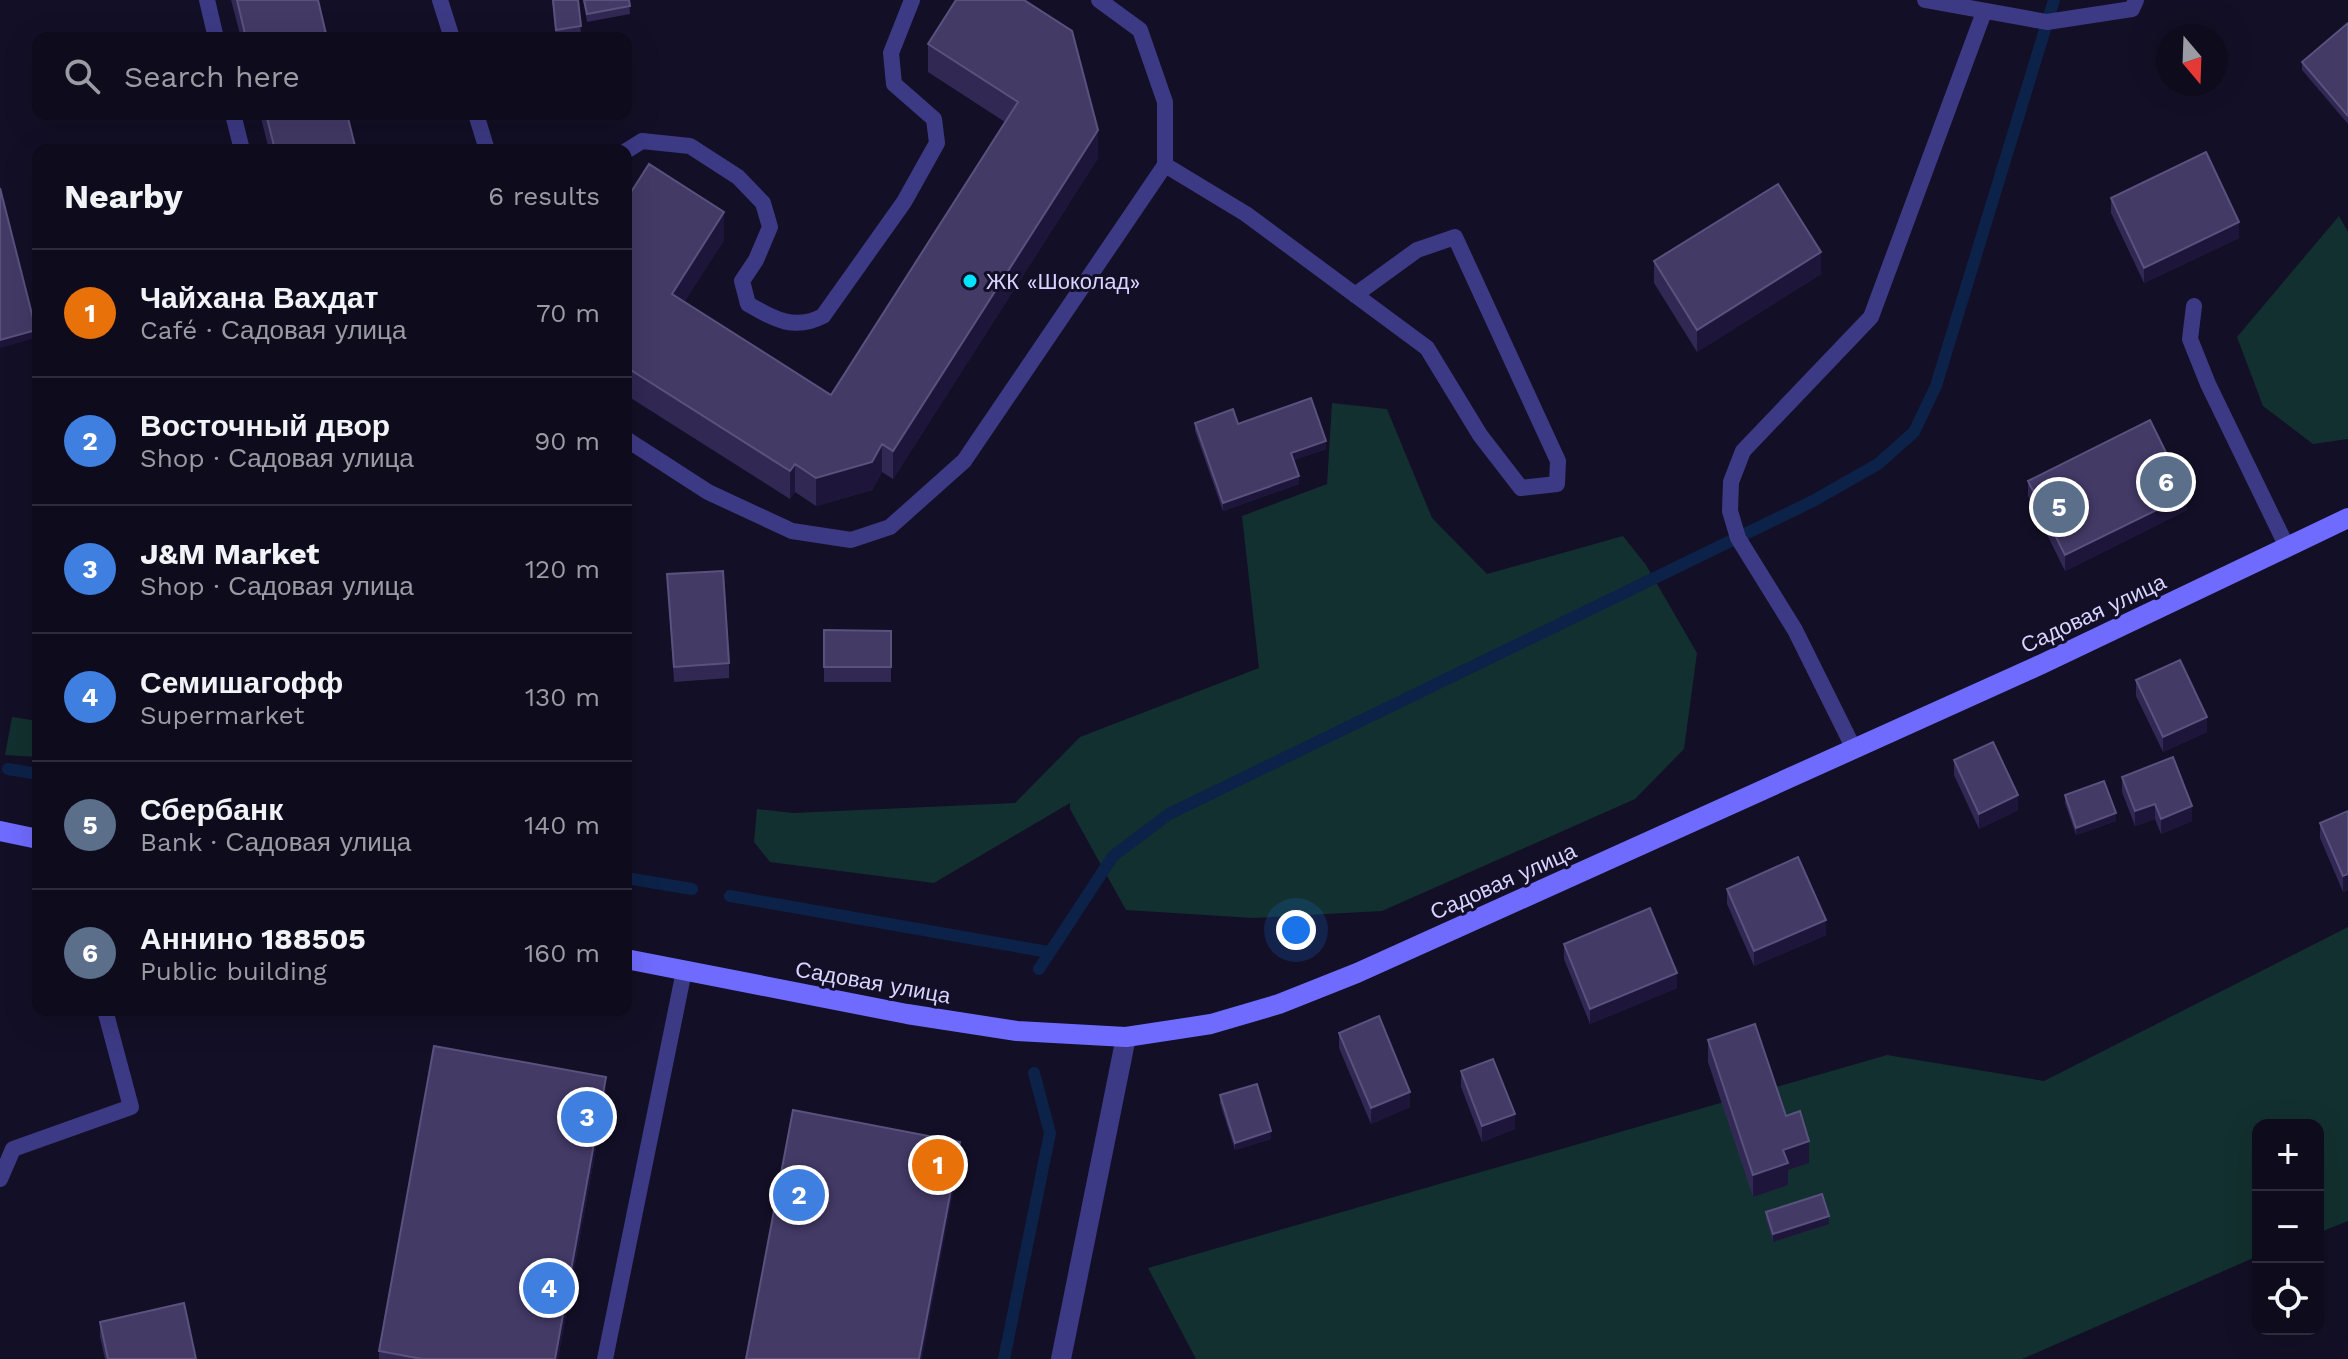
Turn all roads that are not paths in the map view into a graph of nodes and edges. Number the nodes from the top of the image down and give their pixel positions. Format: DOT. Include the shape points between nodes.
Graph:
graph roads {
  1 [pos="207,0"];
  2 [pos="440,0"];
  3 [pos="912,0"];
  4 [pos="1099,0"];
  5 [pos="1925,0"];
  6 [pos="2136,0"];
  7 [pos="1984,12"];
  8 [pos="215,32"];
  9 [pos="450,32"];
  10 [pos="234,120"];
  11 [pos="478,120"];
  12 [pos="240,144"];
  13 [pos="485,144"];
  14 [pos="632,147"];
  15 [pos="1165,165"];
  16 [pos="1355,295"];
  17 [pos="2194,306"];
  18 [pos="632,443"];
  19 [pos="2348,518"];
  20 [pos="2287,547"];
  21 [pos="1854,749"];
  22 [pos="0,831"];
  23 [pos="32,838"];
  24 [pos="632,960"];
  25 [pos="684,971"];
  26 [pos="107,1016"];
  27 [pos="1126,1037"];
  28 [pos="0,1179"];
  29 [pos="605,1359"];
  30 [pos="1061,1359"];
  1 -- 8 [label="lane"];
  2 -- 9 [label="lane"];
  3 -- 14 [label="lane" via="891,53 894,84 934,119 937,143 904,202 823,316 808,324 781,323 748,304 742,281 770,227 763,203 738,177 690,146 642,141"];
  4 -- 15 [label="lane" via="1140,30 1165,102"];
  5 -- 7 [label="lane"];
  6 -- 7 [label="lane" via="2132,9 2047,22"];
  7 -- 21 [label="lane" via="1871,317 1743,451 1731,482 1730,511 1738,538 1795,630"];
  10 -- 12 [label="lane"];
  11 -- 13 [label="lane"];
  15 -- 16 [label="lane" via="1246,214"];
  15 -- 18 [label="lane" via="964,461 890,527 851,540 792,531 708,492"];
  16 -- 16 [label="lane" via="1427,348 1480,435 1521,488 1557,484 1558,461 1455,237 1417,250"];
  17 -- 20 [label="lane" via="2190,339"];
  19 -- 20 [label="main road, Садовая улица"];
  20 -- 21 [label="main road, Садовая улица"];
  21 -- 27 [label="main road, Садовая улица" via="1344,979 1211,1024"];
  22 -- 23 [label="main road"];
  24 -- 25 [label="main road, Садовая улица"];
  25 -- 27 [label="main road, Садовая улица" via="1017,1031"];
  25 -- 29 [label="lane"];
  26 -- 28 [label="lane" via="131,1107 13,1149"];
  27 -- 30 [label="street"];
}
